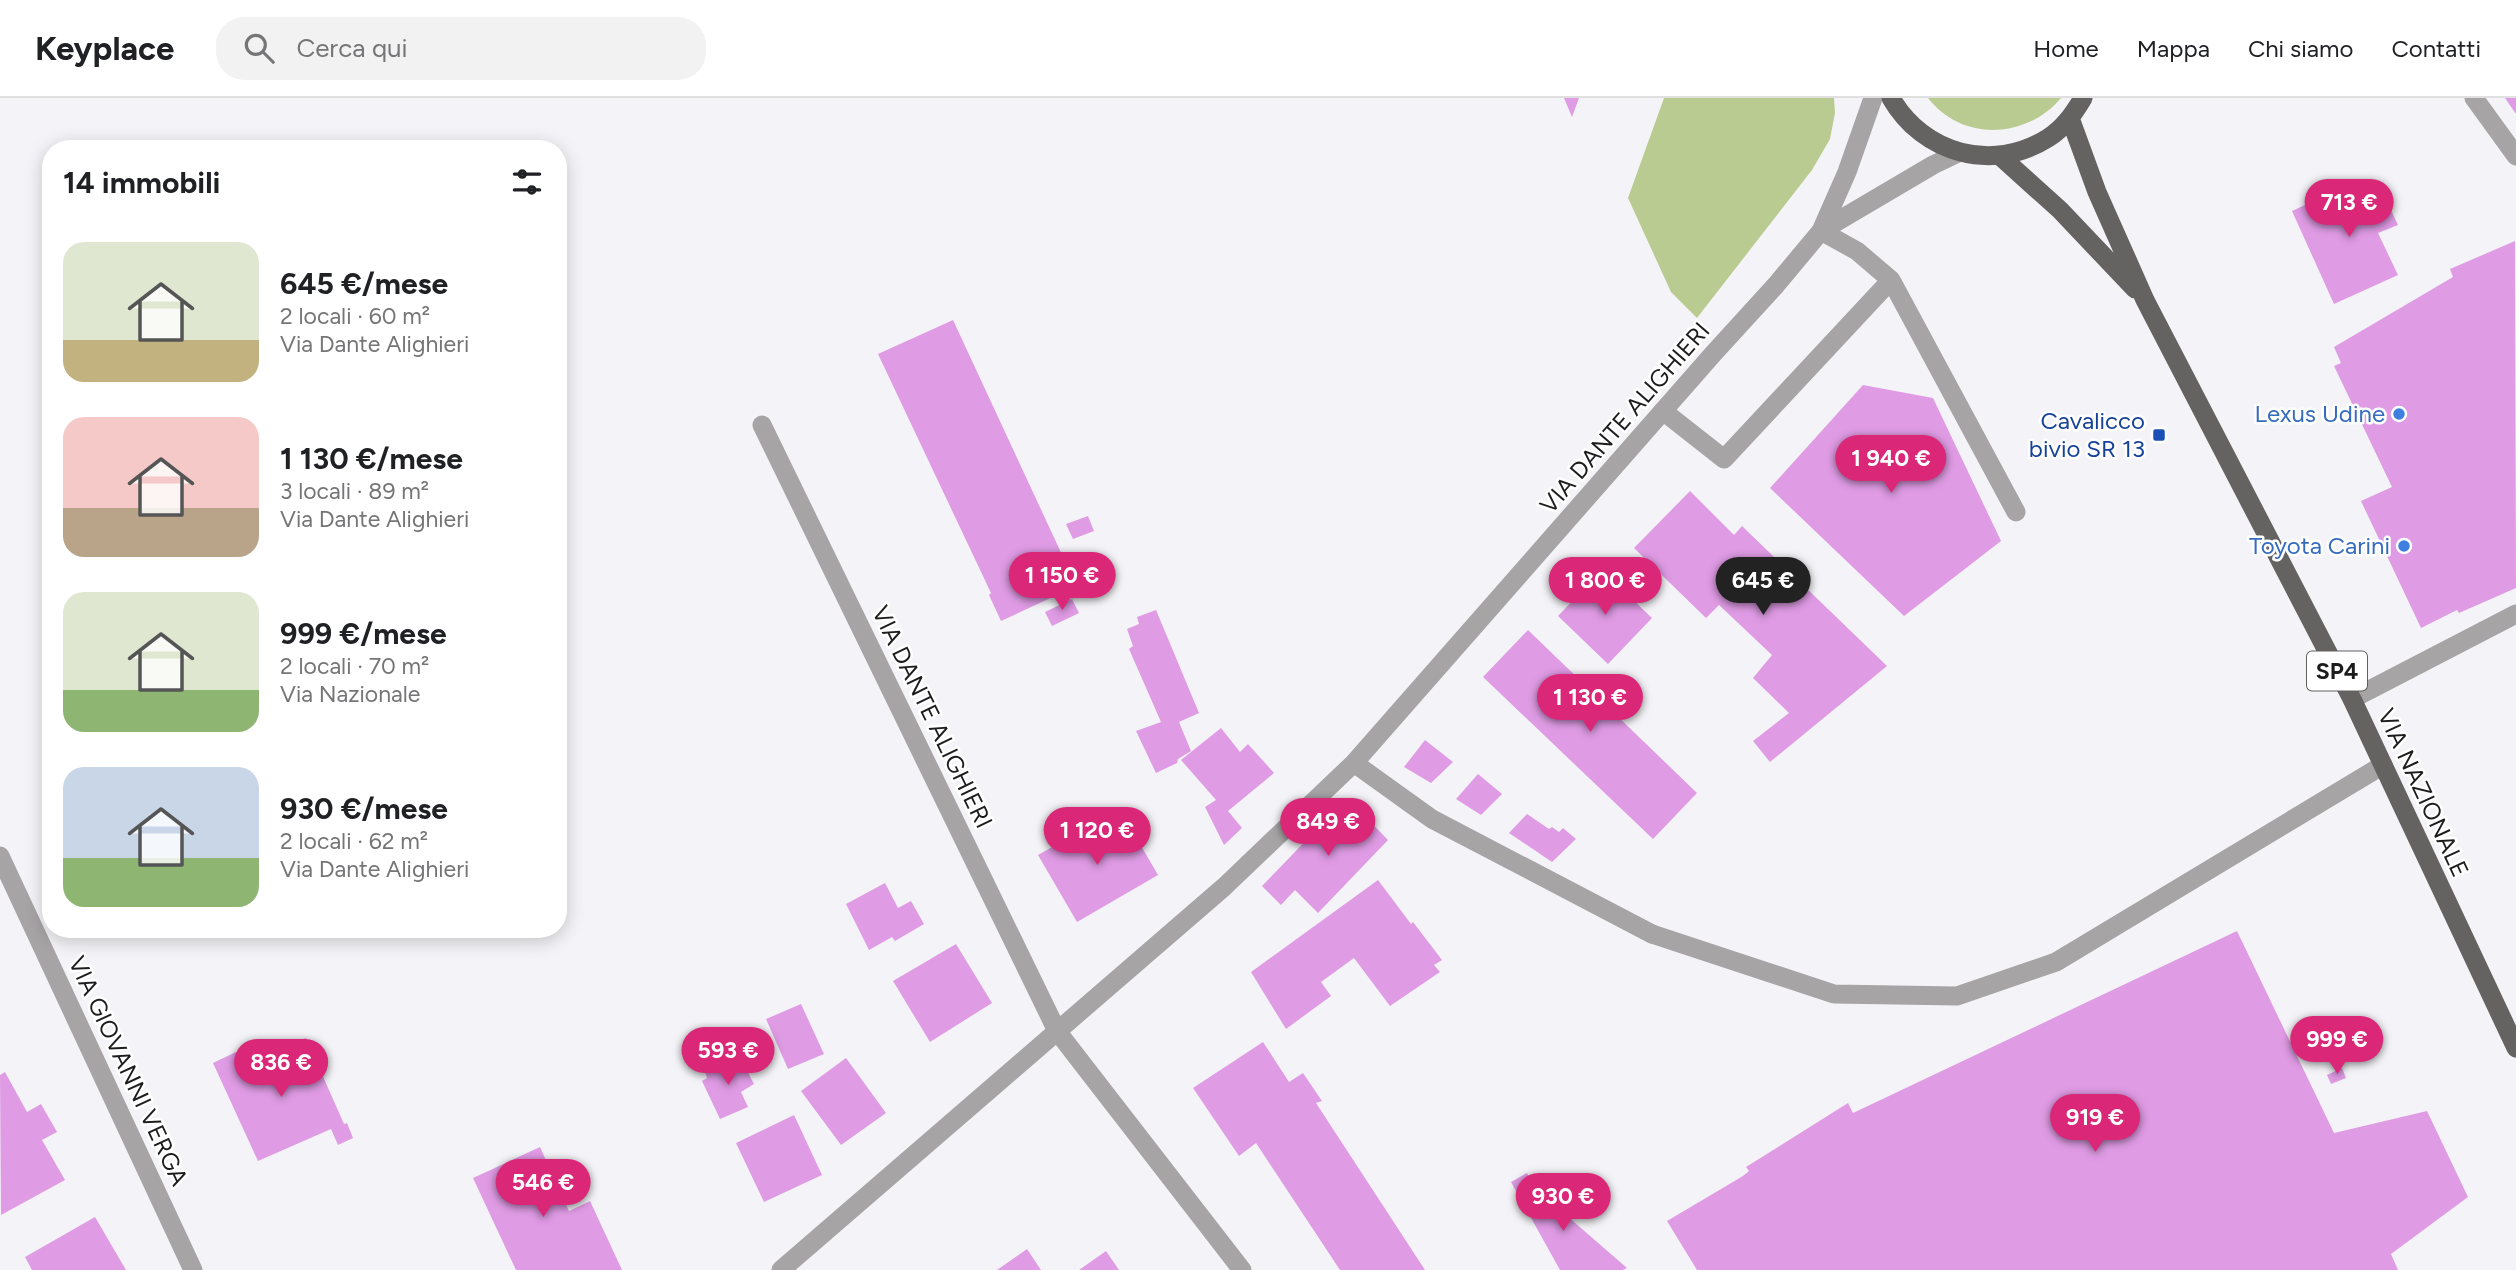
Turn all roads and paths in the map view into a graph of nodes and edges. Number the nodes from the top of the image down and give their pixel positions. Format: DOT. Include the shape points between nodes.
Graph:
graph roads {
  1 [pos="1873,98"];
  2 [pos="1891,98"];
  3 [pos="2083,98"];
  4 [pos="2474,98"];
  5 [pos="2070,118"];
  6 [pos="1958,153"];
  7 [pos="2000,156"];
  8 [pos="2516,156"];
  9 [pos="1821,231"];
  10 [pos="1891,280"];
  11 [pos="2145,300"];
  12 [pos="1663,411"];
  13 [pos="762,425"];
  14 [pos="2016,512"];
  15 [pos="2516,614"];
  16 [pos="2352,699"];
  17 [pos="1354,764"];
  18 [pos="2383,765"];
  19 [pos="0,856"];
  20 [pos="1057,1031"];
  21 [pos="2516,1048"];
  22 [pos="193,1270"];
  23 [pos="780,1270"];
  24 [pos="1242,1270"];
  1 -- 9 [label="street, VIA DANTE ALIGHIERI"];
  2 -- 6 [label="main road" via="1909,124 1932,142"];
  3 -- 5 [label="main road"];
  4 -- 8 [label="street"];
  5 -- 7 [label="main road" via="2050,137 2026,150"];
  5 -- 11 [label="main road, VIA NAZIONALE / SP4"];
  6 -- 7 [label="main road"];
  6 -- 9 [label="street, VIA DANTE ALIGHIERI"];
  7 -- 11 [label="main road, VIA NAZIONALE / SP4" via="2060,210"];
  9 -- 10 [label="street" via="1857,251"];
  9 -- 12 [label="street, VIA DANTE ALIGHIERI"];
  10 -- 12 [label="street" via="1724,458"];
  10 -- 14 [label="street"];
  11 -- 16 [label="main road, VIA NAZIONALE / SP4"];
  12 -- 17 [label="street, VIA DANTE ALIGHIERI"];
  13 -- 20 [label="street, VIA DANTE ALIGHIERI"];
  15 -- 16 [label="street"];
  16 -- 18 [label="main road, VIA NAZIONALE / SP4"];
  17 -- 18 [label="street" via="1432,819 1652,934 1834,994 1957,996 2056,962"];
  17 -- 20 [label="street, VIA DANTE ALIGHIERI" via="1224,887"];
  18 -- 21 [label="main road, VIA NAZIONALE / SP4"];
  19 -- 22 [label="street, VIA GIOVANNI VERGA"];
  20 -- 23 [label="street, VIA DANTE ALIGHIERI"];
  20 -- 24 [label="street, VIA DANTE ALIGHIERI"];
}
